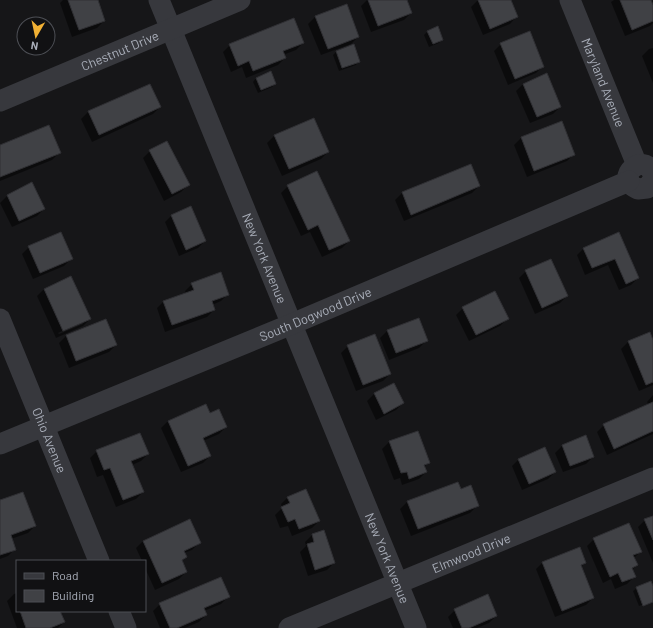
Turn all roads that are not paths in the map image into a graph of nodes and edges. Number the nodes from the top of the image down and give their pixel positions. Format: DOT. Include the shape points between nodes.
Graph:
graph roads {
  1 [pos="160,0"];
  2 [pos="240,0"];
  3 [pos="570,0"];
  4 [pos="171,28"];
  5 [pos="0,101"];
  6 [pos="645,181"];
  7 [pos="0,319"];
  8 [pos="292,324"];
  9 [pos="44,426"];
  10 [pos="0,444"];
  11 [pos="653,478"];
  12 [pos="99,560"];
  13 [pos="398,584"];
  14 [pos="119,612"];
  15 [pos="126,628"];
  16 [pos="290,628"];
  17 [pos="416,628"];
  1 -- 4 [label="street, New York Avenue"];
  2 -- 4 [label="street, Chestnut Drive"];
  3 -- 6 [label="street, Maryland Avenue"];
  4 -- 5 [label="street, Chestnut Drive"];
  4 -- 8 [label="street, New York Avenue"];
  6 -- 8 [label="street, South Dogwood Drive"];
  7 -- 9 [label="street, Ohio Avenue"];
  8 -- 9 [label="street, South Dogwood Drive"];
  8 -- 13 [label="street, New York Avenue"];
  9 -- 10 [label="street, South Dogwood Drive"];
  9 -- 12 [label="street, Ohio Avenue"];
  11 -- 13 [label="street, Elmwood Drive"];
  13 -- 16 [label="street, Elmwood Drive"];
  13 -- 17 [label="street, New York Avenue"];
  14 -- 15 [label="street"];
}
